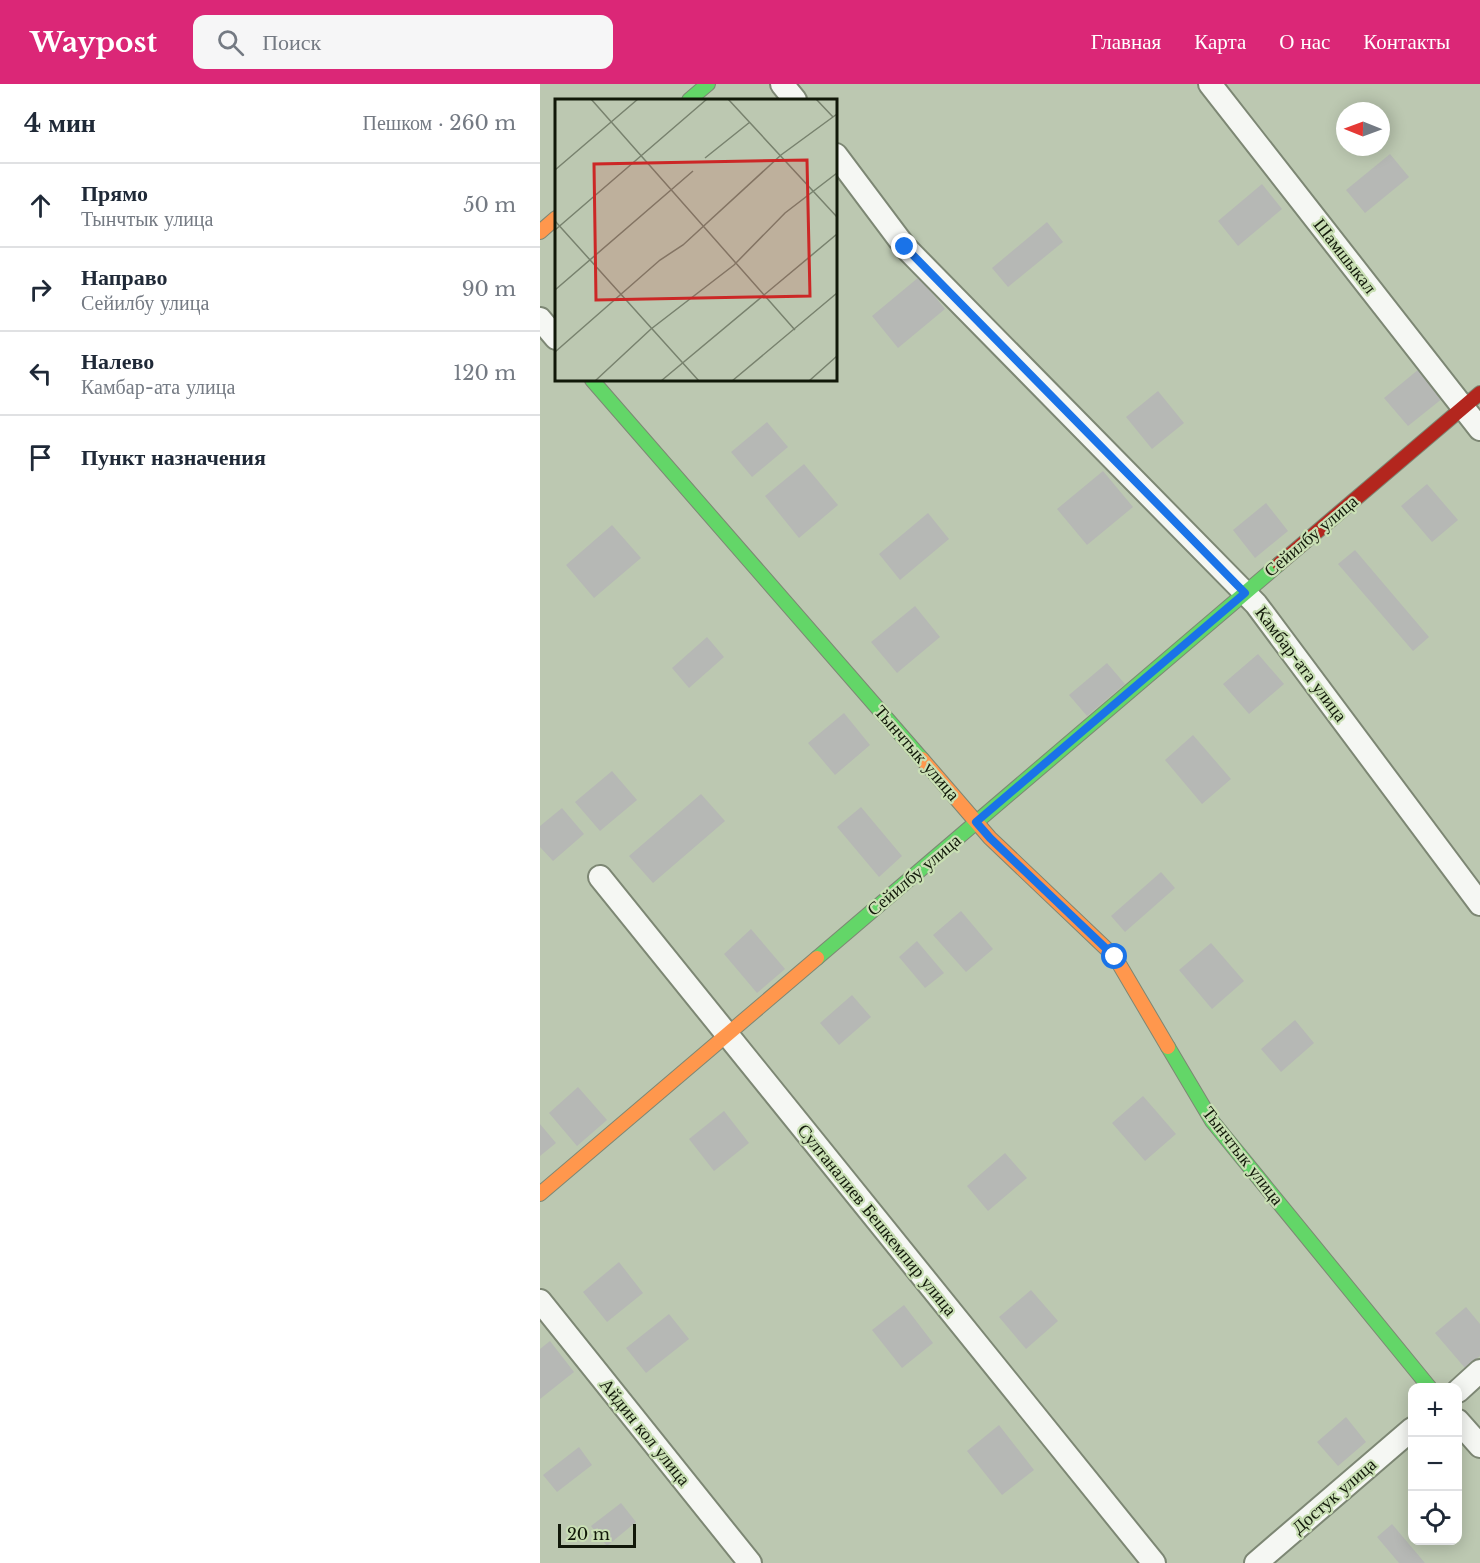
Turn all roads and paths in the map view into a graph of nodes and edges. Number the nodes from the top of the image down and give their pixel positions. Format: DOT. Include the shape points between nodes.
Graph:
graph roads {
  1 [pos="708,84"];
  2 [pos="782,84"];
  3 [pos="1210,84"];
  4 [pos="690,99"];
  5 [pos="794,99"];
  6 [pos="837,156"];
  7 [pos="555,219"];
  8 [pos="540,232"];
  9 [pos="540,319"];
  10 [pos="555,337"];
  11 [pos="593,381"];
  12 [pos="1472,400"];
  13 [pos="1480,429"];
  14 [pos="1245,593"];
  15 [pos="976,822"];
  16 [pos="600,878"];
  17 [pos="1480,904"];
  18 [pos="726,1034"];
  19 [pos="540,1194"];
  20 [pos="540,1301"];
  21 [pos="1480,1371"];
  22 [pos="1426,1383"];
  23 [pos="1462,1387"];
  24 [pos="1462,1426"];
  25 [pos="1408,1433"];
  26 [pos="1480,1446"];
  27 [pos="750,1563"];
  28 [pos="1154,1563"];
  29 [pos="1256,1563"];
  1 -- 4 [label="street"];
  2 -- 5 [label="street"];
  3 -- 12 [label="street, Шамшыкал"];
  6 -- 14 [label="street, Камбар-ата улица" via="905,247"];
  7 -- 8 [label="street"];
  9 -- 10 [label="street"];
  11 -- 15 [label="street, Тынчтык улица"];
  12 -- 13 [label="street, Шамшыкал"];
  12 -- 14 [label="street, Сейилбу улица"];
  14 -- 15 [label="street, Сейилбу улица"];
  14 -- 17 [label="street, Камбар-ата улица"];
  15 -- 18 [label="street, Сейилбу улица"];
  15 -- 22 [label="street, Тынчтык улица" via="1115,957 1212,1120"];
  16 -- 18 [label="street, Султаналиев Бешкемпир улица"];
  18 -- 19 [label="street, Сейилбу улица"];
  18 -- 28 [label="street, Султаналиев Бешкемпир улица"];
  20 -- 27 [label="street, Айдин кол улица"];
  21 -- 23 [label="street"];
  24 -- 26 [label="street"];
  25 -- 29 [label="street, Достук улица"];
}
